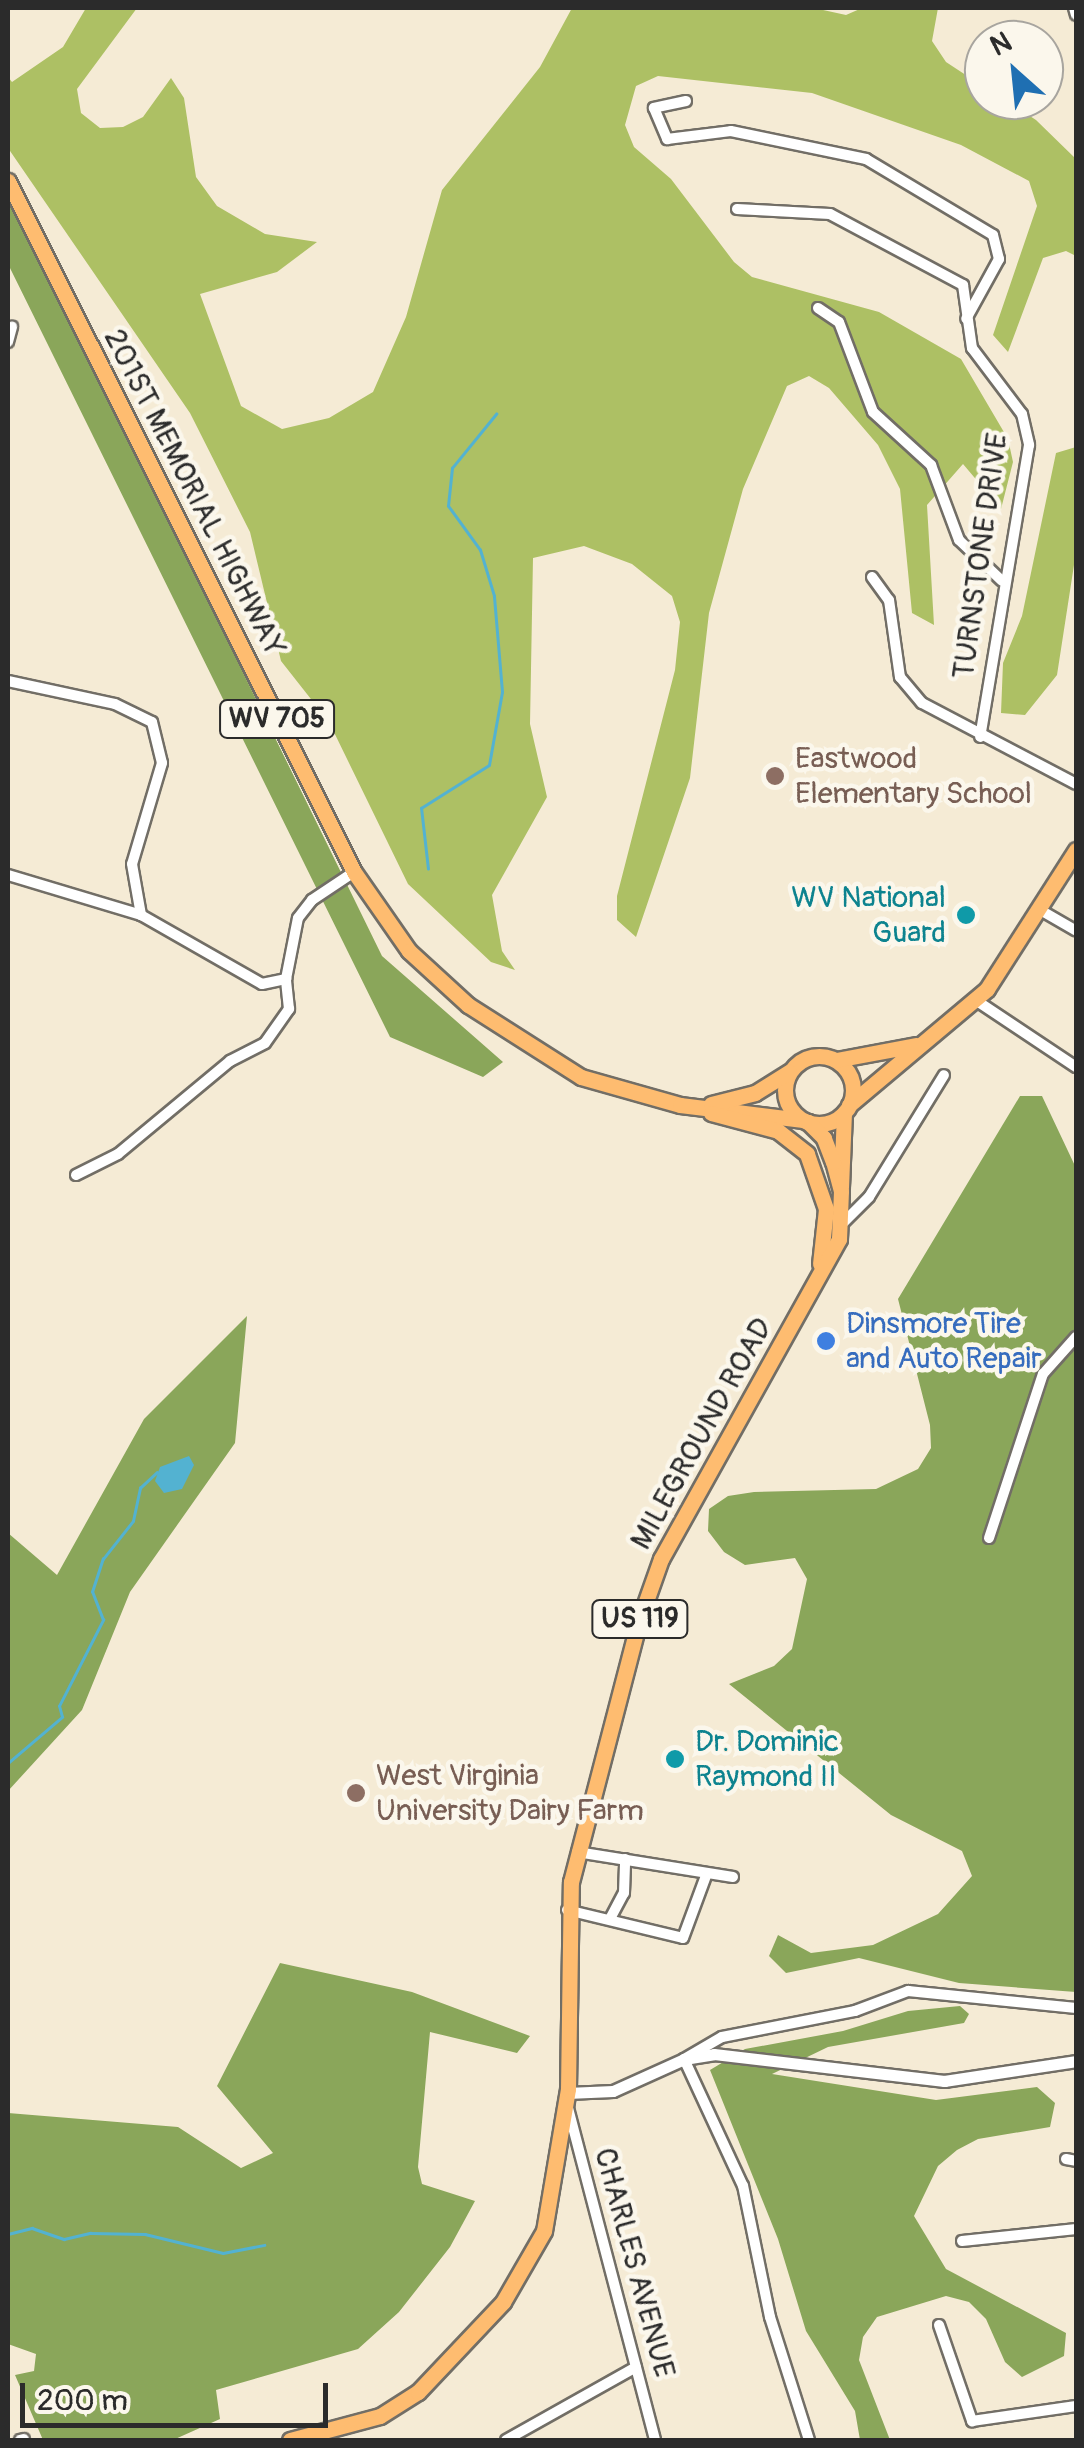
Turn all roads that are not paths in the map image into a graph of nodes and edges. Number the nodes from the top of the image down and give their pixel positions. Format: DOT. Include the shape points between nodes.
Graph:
graph roads {
  1 [pos="1074,8"];
  2 [pos="1076,15"];
  3 [pos="686,101"];
  4 [pos="8,181"];
  5 [pos="737,209"];
  6 [pos="818,308"];
  7 [pos="965,320"];
  8 [pos="12,327"];
  9 [pos="8,342"];
  10 [pos="872,577"];
  11 [pos="1002,582"];
  12 [pos="8,681"];
  13 [pos="980,737"];
  14 [pos="1076,784"];
  15 [pos="1076,850"];
  16 [pos="354,872"];
  17 [pos="8,874"];
  18 [pos="1042,911"];
  19 [pos="142,914"];
  20 [pos="1076,930"];
  21 [pos="286,978"];
  22 [pos="976,1001"];
  23 [pos="920,1044"];
  24 [pos="836,1060"];
  25 [pos="1076,1066"];
  26 [pos="789,1072"];
  27 [pos="944,1075"];
  28 [pos="698,1108"];
  29 [pos="847,1109"];
  30 [pos="805,1121"];
  31 [pos="76,1176"];
  32 [pos="841,1190"];
  33 [pos="842,1224"];
  34 [pos="811,1295"];
  35 [pos="1076,1337"];
  36 [pos="988,1538"];
  37 [pos="578,1852"];
  38 [pos="625,1858"];
  39 [pos="708,1873"];
  40 [pos="733,1877"];
  41 [pos="567,1910"];
  42 [pos="611,1917"];
  43 [pos="1076,2008"];
  44 [pos="684,2059"];
  45 [pos="1076,2061"];
  46 [pos="567,2093"];
  47 [pos="1076,2229"];
  48 [pos="962,2241"];
  49 [pos="939,2325"];
  50 [pos="636,2367"];
  51 [pos="1076,2406"];
  52 [pos="290,2440"];
  53 [pos="506,2440"];
  54 [pos="655,2440"];
  55 [pos="808,2440"];
  1 -- 2 [label="street"];
  3 -- 7 [label="street" via="654,108 667,140 731,131 866,159 993,235 999,260"];
  4 -- 16 [label="main road, 201ST MEMORIAL HIGHWAY / WV 705"];
  5 -- 7 [label="street, TURNSTONE DRIVE" via="830,214 852,222 954,278 966,296"];
  6 -- 11 [label="street" via="839,322 873,412 931,465 958,540"];
  7 -- 11 [label="street, TURNSTONE DRIVE" via="972,348 1028,428"];
  8 -- 9 [label="street"];
  10 -- 13 [label="street" via="889,600 900,677 922,703"];
  11 -- 13 [label="street, TURNSTONE DRIVE"];
  12 -- 19 [label="street" via="115,704 152,722 162,762 132,864"];
  13 -- 14 [label="street"];
  15 -- 18 [label="main road"];
  16 -- 21 [label="street" via="312,900 298,918"];
  16 -- 28 [label="main road, 201ST MEMORIAL HIGHWAY / WV 705" via="429,972 495,1024 581,1077"];
  17 -- 19 [label="street"];
  18 -- 20 [label="street"];
  18 -- 22 [label="main road"];
  19 -- 21 [label="street" via="262,984"];
  21 -- 31 [label="street" via="290,1009 265,1043 230,1060 118,1154"];
  22 -- 23 [label="main road"];
  22 -- 25 [label="street"];
  23 -- 24 [label="main road"];
  23 -- 29 [label="main road"];
  24 -- 26 [label="main road" via="806,1058"];
  24 -- 29 [label="main road" via="851,1078"];
  26 -- 28 [label="main road, 201ST MEMORIAL HIGHWAY / WV 705" via="755,1093"];
  26 -- 30 [label="main road" via="784,1094"];
  27 -- 33 [label="street, MILEGROUND ROAD" via="870,1196"];
  28 -- 30 [label="main road, 201ST MEMORIAL HIGHWAY / WV 705"];
  28 -- 34 [label="main road" via="778,1131 808,1154 826,1210"];
  29 -- 30 [label="main road" via="825,1124"];
  29 -- 32 [label="main road, MILEGROUND ROAD / US 119"];
  30 -- 32 [label="main road, MILEGROUND ROAD / US 119" via="824,1138"];
  32 -- 33 [label="main road, MILEGROUND ROAD / US 119"];
  33 -- 34 [label="main road, MILEGROUND ROAD / US 119"];
  34 -- 37 [label="main road, MILEGROUND ROAD / US 119" via="661,1559"];
  35 -- 36 [label="street" via="1042,1374"];
  37 -- 38 [label="street"];
  37 -- 41 [label="main road, MILEGROUND ROAD / US 119"];
  38 -- 39 [label="street"];
  38 -- 42 [label="street" via="624,1893"];
  39 -- 40 [label="street"];
  39 -- 42 [label="street" via="683,1938"];
  41 -- 42 [label="street"];
  41 -- 46 [label="main road, MILEGROUND ROAD / US 119"];
  43 -- 44 [label="street" via="908,1991 855,2011 722,2037"];
  44 -- 45 [label="street" via="714,2054 944,2082"];
  44 -- 46 [label="street" via="628,2087"];
  44 -- 55 [label="street" via="743,2186 770,2316"];
  46 -- 50 [label="street, CHARLES AVENUE"];
  46 -- 52 [label="main road, US 119" via="553,2204 533,2256 502,2302 398,2407"];
  47 -- 48 [label="street"];
  49 -- 51 [label="street" via="972,2420"];
  50 -- 53 [label="street"];
  50 -- 54 [label="street, CHARLES AVENUE"];
}
